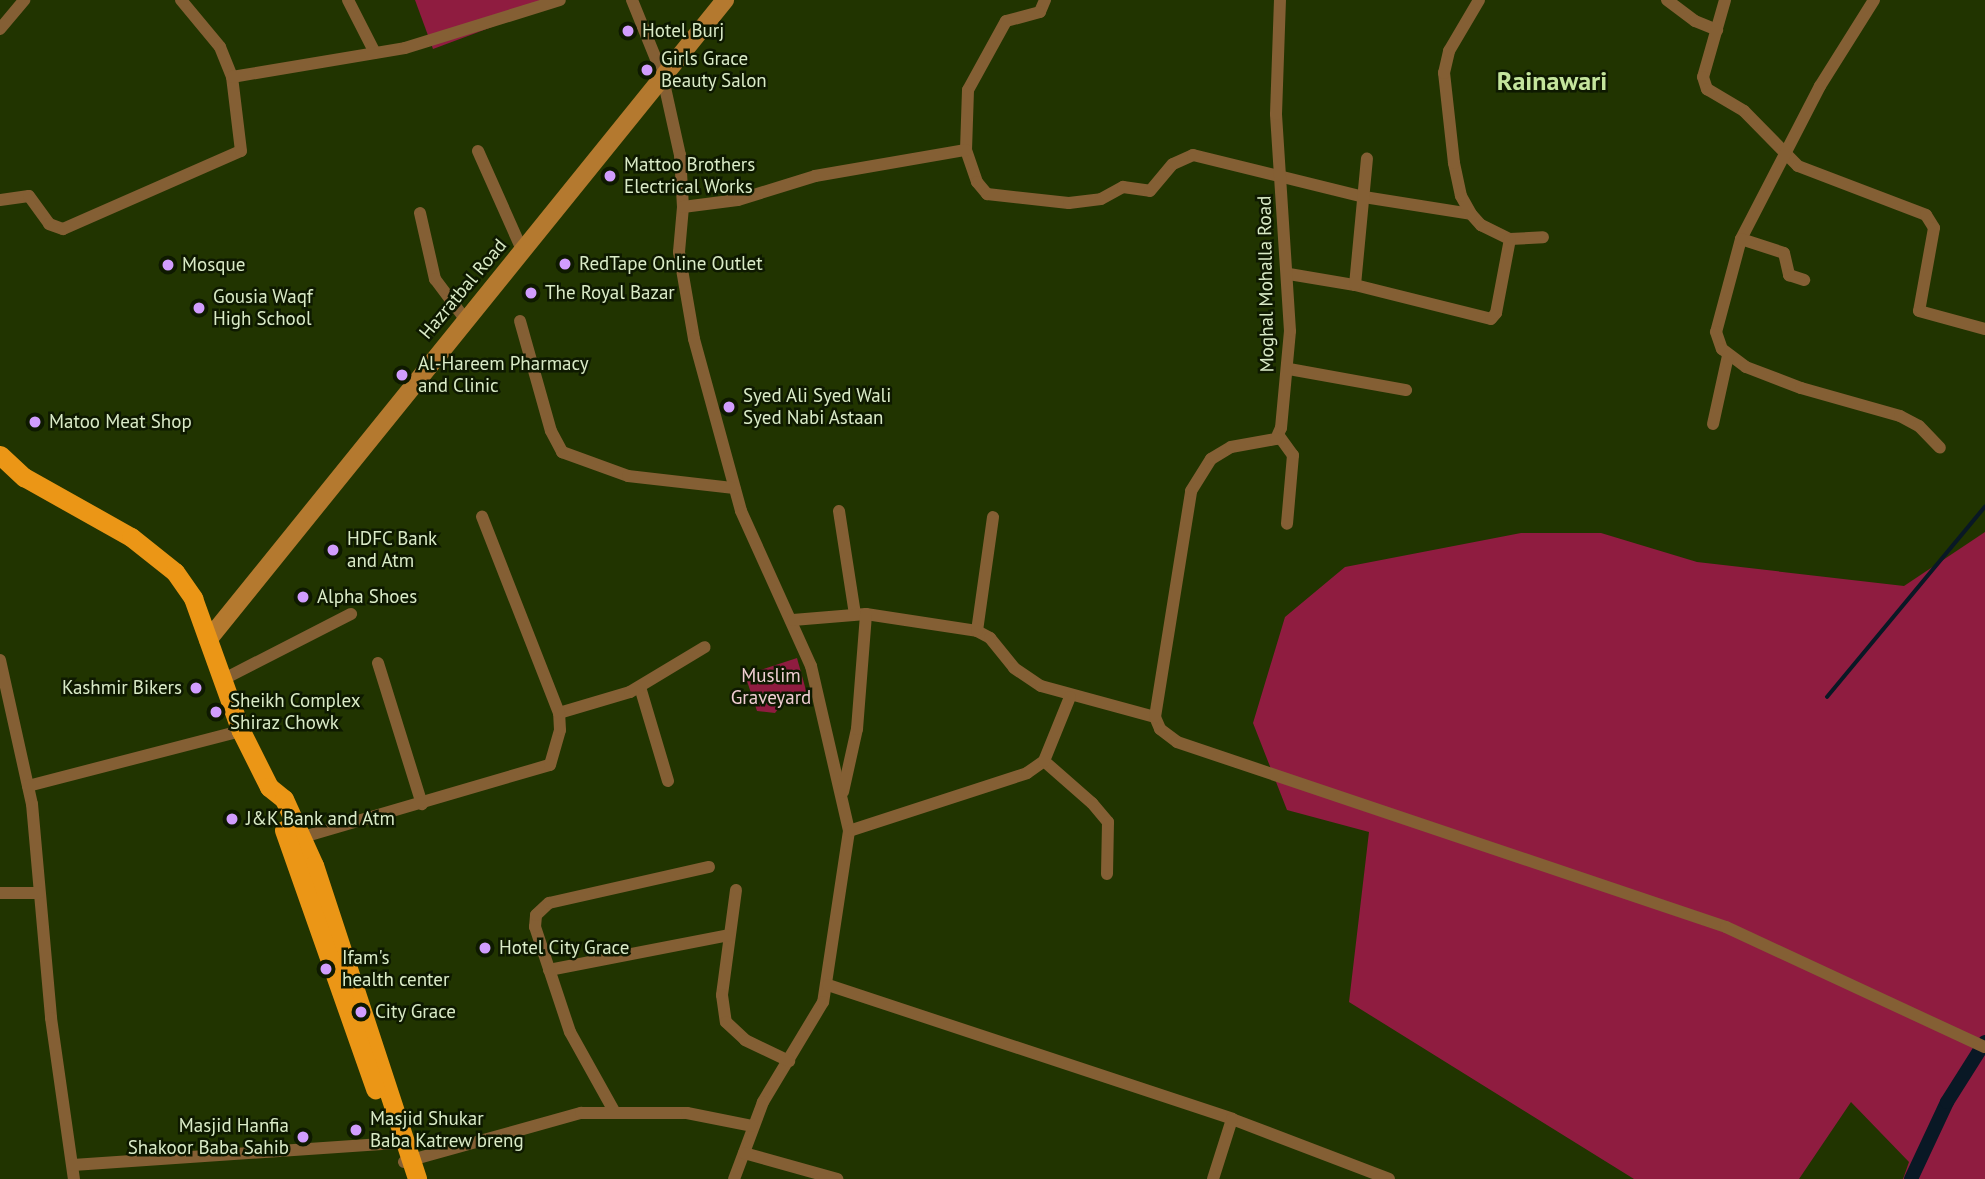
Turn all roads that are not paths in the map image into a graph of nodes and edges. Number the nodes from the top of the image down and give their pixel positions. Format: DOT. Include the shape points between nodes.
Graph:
graph roads {
  1 [pos="24,0"];
  2 [pos="181,0"];
  3 [pos="348,0"];
  4 [pos="560,0"];
  5 [pos="632,0"];
  6 [pos="725,0"];
  7 [pos="1045,0"];
  8 [pos="1280,0"];
  9 [pos="1479,0"];
  10 [pos="1667,0"];
  11 [pos="1725,0"];
  12 [pos="1874,0"];
  13 [pos="0,29"];
  14 [pos="1717,30"];
  15 [pos="375,53"];
  16 [pos="662,74"];
  17 [pos="232,77"];
  18 [pos="966,150"];
  19 [pos="478,151"];
  20 [pos="1783,154"];
  21 [pos="1367,159"];
  22 [pos="1282,174"];
  23 [pos="1364,197"];
  24 [pos="0,200"];
  25 [pos="683,207"];
  26 [pos="420,213"];
  27 [pos="1471,214"];
  28 [pos="1543,237"];
  29 [pos="1510,239"];
  30 [pos="1741,239"];
  31 [pos="522,250"];
  32 [pos="1289,274"];
  33 [pos="1804,280"];
  34 [pos="1355,285"];
  35 [pos="465,319"];
  36 [pos="520,321"];
  37 [pos="1985,329"];
  38 [pos="1728,356"];
  39 [pos="1289,369"];
  40 [pos="1406,390"];
  41 [pos="1713,424"];
  42 [pos="1279,436"];
  43 [pos="1940,448"];
  44 [pos="0,455"];
  45 [pos="734,488"];
  46 [pos="839,511"];
  47 [pos="482,517"];
  48 [pos="993,517"];
  49 [pos="1287,524"];
  50 [pos="351,614"];
  51 [pos="860,614"];
  52 [pos="793,620"];
  53 [pos="977,631"];
  54 [pos="208,640"];
  55 [pos="705,647"];
  56 [pos="0,660"];
  57 [pos="378,663"];
  58 [pos="222,680"];
  59 [pos="640,687"];
  60 [pos="1070,697"];
  61 [pos="559,713"];
  62 [pos="1155,717"];
  63 [pos="241,732"];
  64 [pos="1044,761"];
  65 [pos="668,781"];
  66 [pos="28,786"];
  67 [pos="269,787"];
  68 [pos="843,793"];
  69 [pos="422,804"];
  70 [pos="849,831"];
  71 [pos="303,837"];
  72 [pos="709,867"];
  73 [pos="1107,874"];
  74 [pos="736,890"];
  75 [pos="0,893"];
  76 [pos="39,893"];
  77 [pos="729,935"];
  78 [pos="549,970"];
  79 [pos="828,985"];
  80 [pos="1985,1047"];
  81 [pos="789,1061"];
  82 [pos="614,1111"];
  83 [pos="1232,1119"];
  84 [pos="752,1126"];
  85 [pos="396,1143"];
  86 [pos="744,1153"];
  87 [pos="73,1165"];
  88 [pos="412,1169"];
  89 [pos="74,1179"];
  90 [pos="734,1179"];
  91 [pos="836,1179"];
  92 [pos="1213,1179"];
  93 [pos="1389,1179"];
  1 -- 13 [label="street"];
  2 -- 17 [label="street" via="220,47"];
  3 -- 15 [label="street"];
  4 -- 15 [label="street"];
  5 -- 16 [label="street"];
  6 -- 16 [label="main road, Hazratbal Road"];
  7 -- 18 [label="street" via="1040,12 1006,21 986,63 974,75 968,90"];
  8 -- 22 [label="street, Moghal Mohalla Road" via="1276,114"];
  9 -- 27 [label="street" via="1449,51 1444,73 1454,163 1461,196"];
  10 -- 14 [label="street" via="1695,21"];
  11 -- 14 [label="street"];
  12 -- 20 [label="street"];
  14 -- 20 [label="street" via="1703,83 1744,111"];
  15 -- 17 [label="street"];
  16 -- 25 [label="street" via="680,155"];
  16 -- 31 [label="main road, Hazratbal Road"];
  17 -- 24 [label="street" via="242,145 221,163 63,229 50,224 29,196"];
  18 -- 22 [label="street" via="977,183 987,194 1069,203 1101,199 1124,187 1154,190 1174,164 1193,155"];
  18 -- 25 [label="street" via="815,176 737,200"];
  19 -- 31 [label="street"];
  20 -- 30 [label="street"];
  20 -- 37 [label="street" via="1823,177 1926,215 1934,228 1919,311"];
  21 -- 23 [label="street"];
  22 -- 23 [label="street"];
  22 -- 32 [label="street, Moghal Mohalla Road"];
  23 -- 27 [label="street"];
  23 -- 34 [label="street"];
  25 -- 45 [label="street" via="679,253 687,306"];
  26 -- 35 [label="street" via="435,279"];
  27 -- 29 [label="street" via="1481,226"];
  28 -- 29 [label="street"];
  29 -- 34 [label="street" via="1496,313 1491,318"];
  30 -- 33 [label="street" via="1784,253 1789,275"];
  30 -- 38 [label="street" via="1715,324 1717,339"];
  31 -- 35 [label="main road, Hazratbal Road"];
  32 -- 34 [label="street"];
  32 -- 39 [label="street, Moghal Mohalla Road"];
  35 -- 54 [label="main road, Hazratbal Road"];
  36 -- 45 [label="street" via="551,431 562,452 628,476"];
  38 -- 41 [label="street"];
  38 -- 43 [label="street" via="1770,378 1900,416 1919,426"];
  39 -- 40 [label="street"];
  39 -- 42 [label="street, Moghal Mohalla Road"];
  42 -- 49 [label="street" via="1293,455"];
  42 -- 62 [label="street" via="1221,452 1200,473 1191,491"];
  44 -- 54 [label="highway" via="24,477 131,537 175,572 193,598"];
  45 -- 52 [label="street" via="761,559"];
  46 -- 51 [label="street"];
  47 -- 61 [label="street"];
  48 -- 53 [label="street"];
  50 -- 58 [label="street"];
  51 -- 52 [label="street"];
  51 -- 53 [label="street"];
  51 -- 68 [label="street" via="857,729"];
  52 -- 68 [label="street" via="811,666"];
  53 -- 60 [label="street" via="990,638 1026,678"];
  54 -- 58 [label="highway"];
  55 -- 59 [label="street"];
  56 -- 66 [label="street"];
  57 -- 69 [label="street"];
  58 -- 63 [label="highway"];
  59 -- 61 [label="street"];
  59 -- 65 [label="street"];
  60 -- 62 [label="street"];
  60 -- 64 [label="street"];
  61 -- 69 [label="street" via="560,730 550,765"];
  62 -- 80 [label="street" via="1160,729 1177,742 1726,927"];
  63 -- 66 [label="street"];
  63 -- 67 [label="highway"];
  64 -- 70 [label="street" via="1012,780"];
  64 -- 73 [label="street" via="1108,822"];
  66 -- 76 [label="street"];
  67 -- 71 [label="highway" via="284,799"];
  67 -- 85 [label="highway" via="270,801 301,869 334,976"];
  68 -- 70 [label="street"];
  69 -- 71 [label="street"];
  70 -- 79 [label="street"];
  71 -- 88 [label="highway"];
  72 -- 78 [label="street" via="540,908 535,927"];
  74 -- 77 [label="street"];
  75 -- 76 [label="street"];
  76 -- 87 [label="street" via="51,1018"];
  77 -- 78 [label="street"];
  77 -- 81 [label="street" via="722,995 726,1022 746,1040"];
  78 -- 82 [label="street" via="570,1032"];
  79 -- 81 [label="street" via="817,1018"];
  79 -- 83 [label="street"];
  81 -- 84 [label="street"];
  82 -- 84 [label="street" via="687,1113"];
  82 -- 88 [label="street" via="553,1118"];
  83 -- 92 [label="street"];
  83 -- 93 [label="street"];
  84 -- 86 [label="street"];
  85 -- 87 [label="street"];
  85 -- 88 [label="highway"];
  86 -- 90 [label="street"];
  86 -- 91 [label="street"];
  87 -- 89 [label="street"];
}
